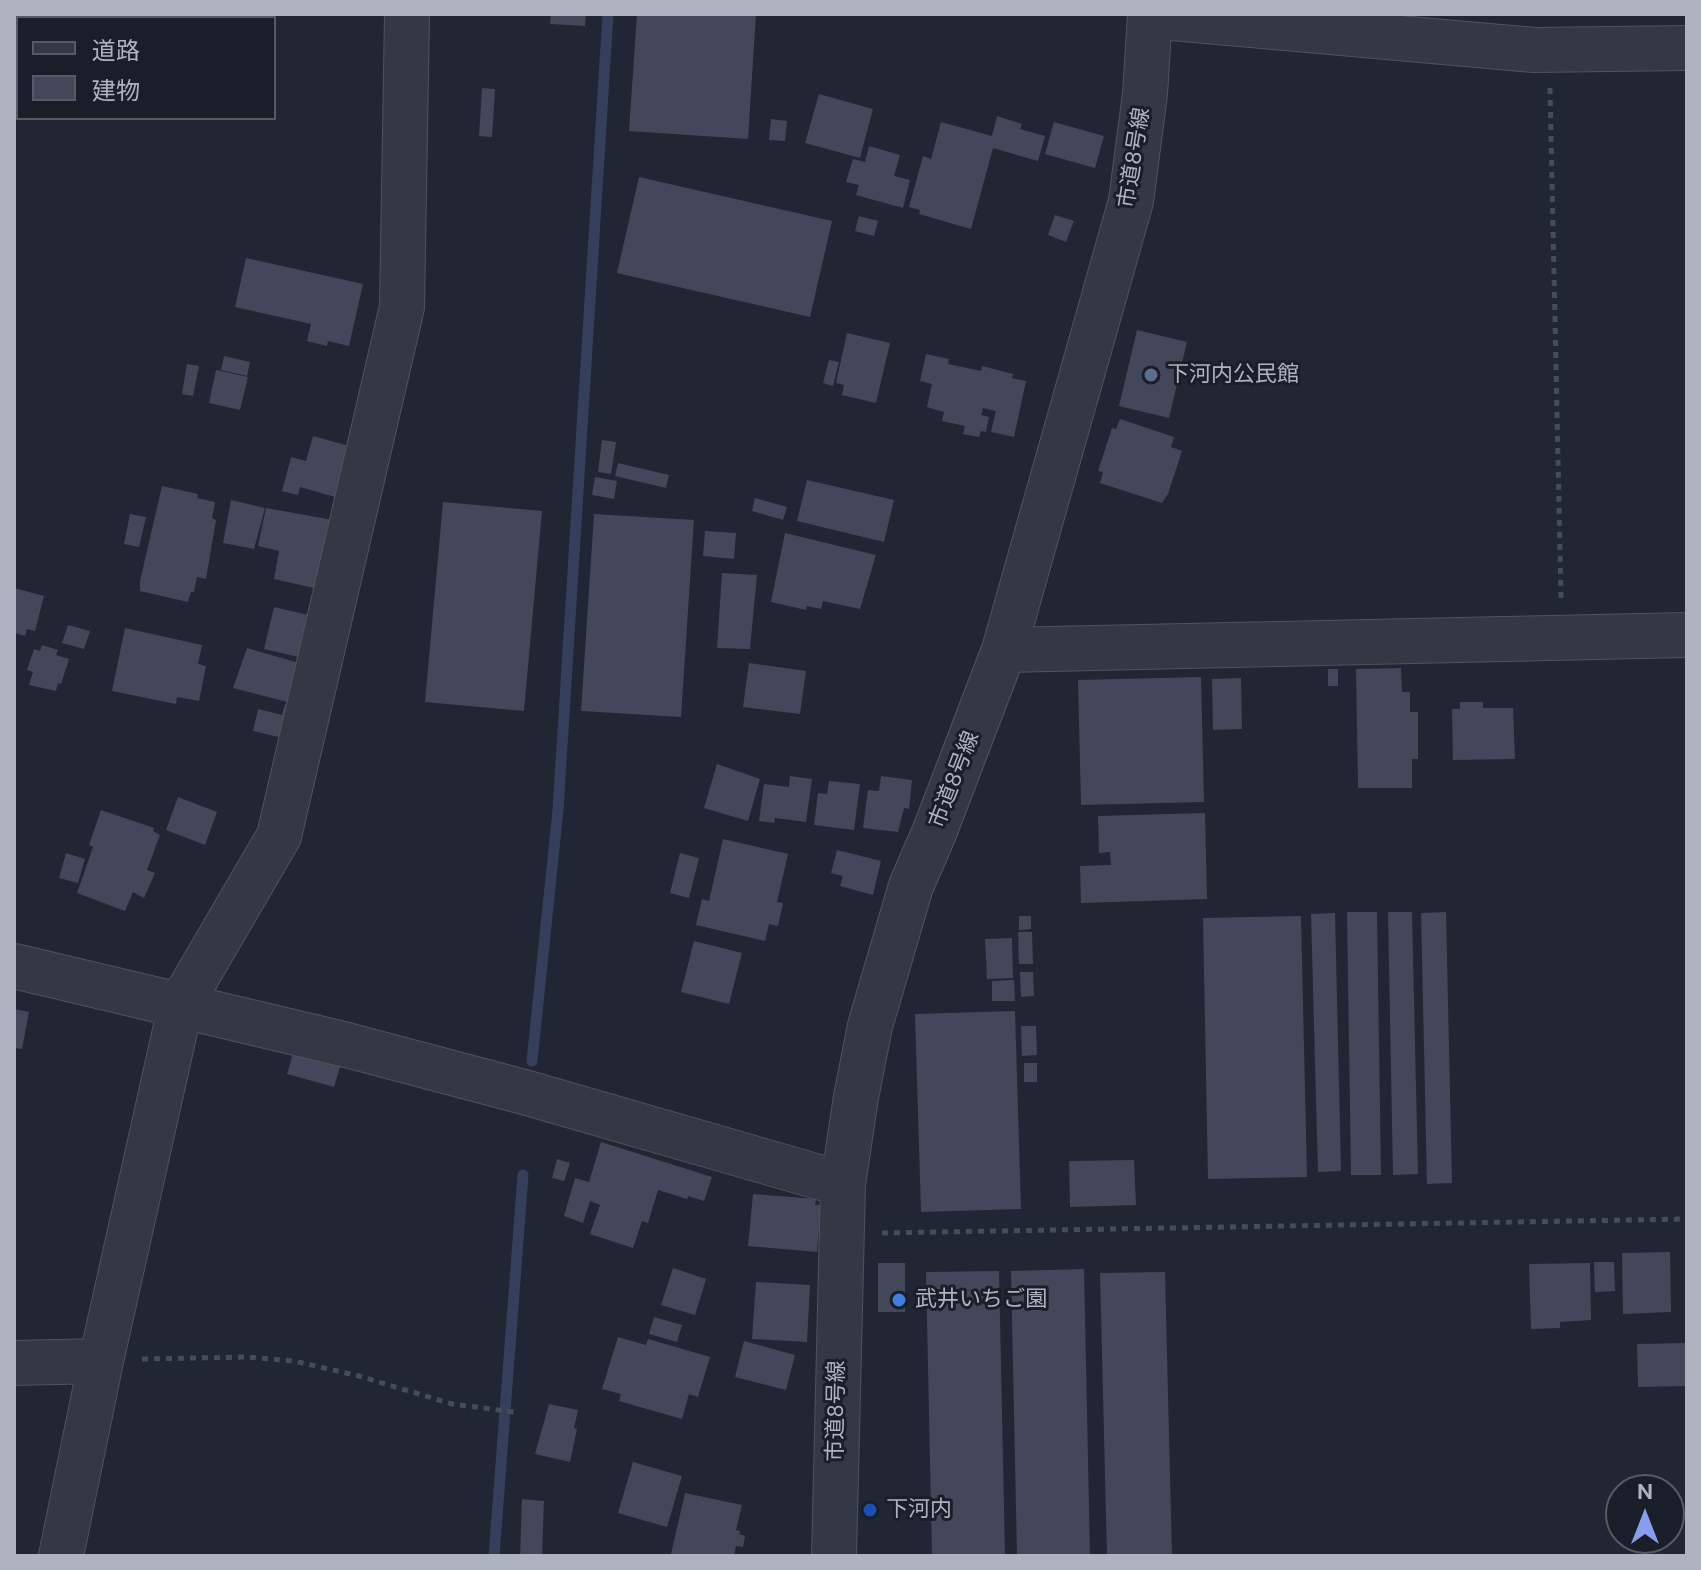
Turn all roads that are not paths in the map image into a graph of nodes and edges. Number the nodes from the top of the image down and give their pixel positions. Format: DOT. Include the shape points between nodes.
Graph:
graph roads {
  1 [pos="407,14"];
  2 [pos="1150,15"];
  3 [pos="1554,32"];
  4 [pos="1687,48"];
  5 [pos="1687,635"];
  6 [pos="1004,650"];
  7 [pos="14,966"];
  8 [pos="181,1004"];
  9 [pos="843,1184"];
  10 [pos="101,1361"];
  11 [pos="14,1363"];
  12 [pos="61,1556"];
  13 [pos="834,1556"];
  1 -- 8 [label="street" via="402,307 279,836"];
  2 -- 3 [label="street"];
  2 -- 6 [label="street, 市道8号線" via="1131,201"];
  3 -- 4 [label="street"];
  5 -- 6 [label="street"];
  6 -- 9 [label="street, 市道8号線" via="911,886 870,1026"];
  7 -- 8 [label="street"];
  8 -- 9 [label="street"];
  8 -- 10 [label="street"];
  9 -- 13 [label="street, 市道8号線"];
  10 -- 11 [label="street"];
  10 -- 12 [label="street"];
}
